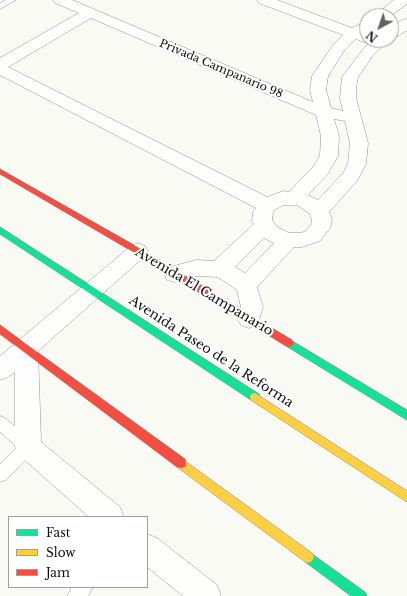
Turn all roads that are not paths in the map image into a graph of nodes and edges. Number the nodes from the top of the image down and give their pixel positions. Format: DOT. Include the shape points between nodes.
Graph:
graph roads {
  1 [pos="12,0"];
  2 [pos="60,0"];
  3 [pos="264,0"];
  4 [pos="403,0"];
  5 [pos="0,6"];
  6 [pos="392,8"];
  7 [pos="90,13"];
  8 [pos="359,31"];
  9 [pos="359,41"];
  10 [pos="370,48"];
  11 [pos="0,65"];
  12 [pos="0,69"];
  13 [pos="323,112"];
  14 [pos="354,118"];
  15 [pos="0,171"];
  16 [pos="294,198"];
  17 [pos="267,205"];
  18 [pos="319,211"];
  19 [pos="264,226"];
  20 [pos="0,230"];
  21 [pos="289,240"];
  22 [pos="138,251"];
  23 [pos="219,269"];
  24 [pos="175,274"];
  25 [pos="246,285"];
  26 [pos="93,290"];
  27 [pos="250,319"];
  28 [pos="0,329"];
  29 [pos="26,347"];
  30 [pos="0,370"];
  31 [pos="407,415"];
  32 [pos="0,423"];
  33 [pos="28,447"];
  34 [pos="0,475"];
  35 [pos="407,497"];
  36 [pos="109,516"];
  37 [pos="148,549"];
  38 [pos="83,588"];
  39 [pos="76,596"];
  40 [pos="206,596"];
  41 [pos="361,596"];
  1 -- 5 [label="lane"];
  2 -- 7 [label="street, Privada Campanario 98"];
  3 -- 8 [label="street"];
  4 -- 6 [label="street"];
  7 -- 11 [label="street"];
  7 -- 13 [label="street, Privada Campanario 98"];
  9 -- 13 [label="street" via="338,48 320,76 318,90"];
  10 -- 14 [label="street" via="350,77 348,98"];
  12 -- 17 [label="street"];
  13 -- 14 [label="street, Privada Campanario 98"];
  13 -- 16 [label="street" via="330,136 329,156 320,171"];
  14 -- 18 [label="street" via="359,143 357,164 350,177"];
  15 -- 22 [label="street, Avenida El Campanario"];
  16 -- 17 [label="street" via="279,199"];
  16 -- 18 [label="street" via="308,202"];
  17 -- 19 [label="street" via="262,216"];
  18 -- 21 [label="street" via="322,220 320,228 313,236 302,240"];
  19 -- 21 [label="street" via="274,235"];
  19 -- 23 [label="street"];
  20 -- 26 [label="street, Avenida Paseo de la Reforma"];
  21 -- 25 [label="street"];
  22 -- 24 [label="street, Avenida El Campanario"];
  22 -- 26 [label="street"];
  23 -- 24 [label="street" via="196,268"];
  23 -- 25 [label="street" via="234,275"];
  24 -- 27 [label="street, Avenida El Campanario"];
  25 -- 27 [label="street" via="252,307"];
  26 -- 29 [label="street"];
  26 -- 35 [label="street, Avenida Paseo de la Reforma"];
  27 -- 31 [label="street, Avenida El Campanario"];
  28 -- 29 [label="street"];
  29 -- 30 [label="street"];
  29 -- 33 [label="street"];
  29 -- 41 [label="street"];
  32 -- 33 [label="lane"];
  33 -- 34 [label="lane"];
  33 -- 36 [label="street"];
  37 -- 40 [label="street"];
  38 -- 39 [label="lane"];
}
